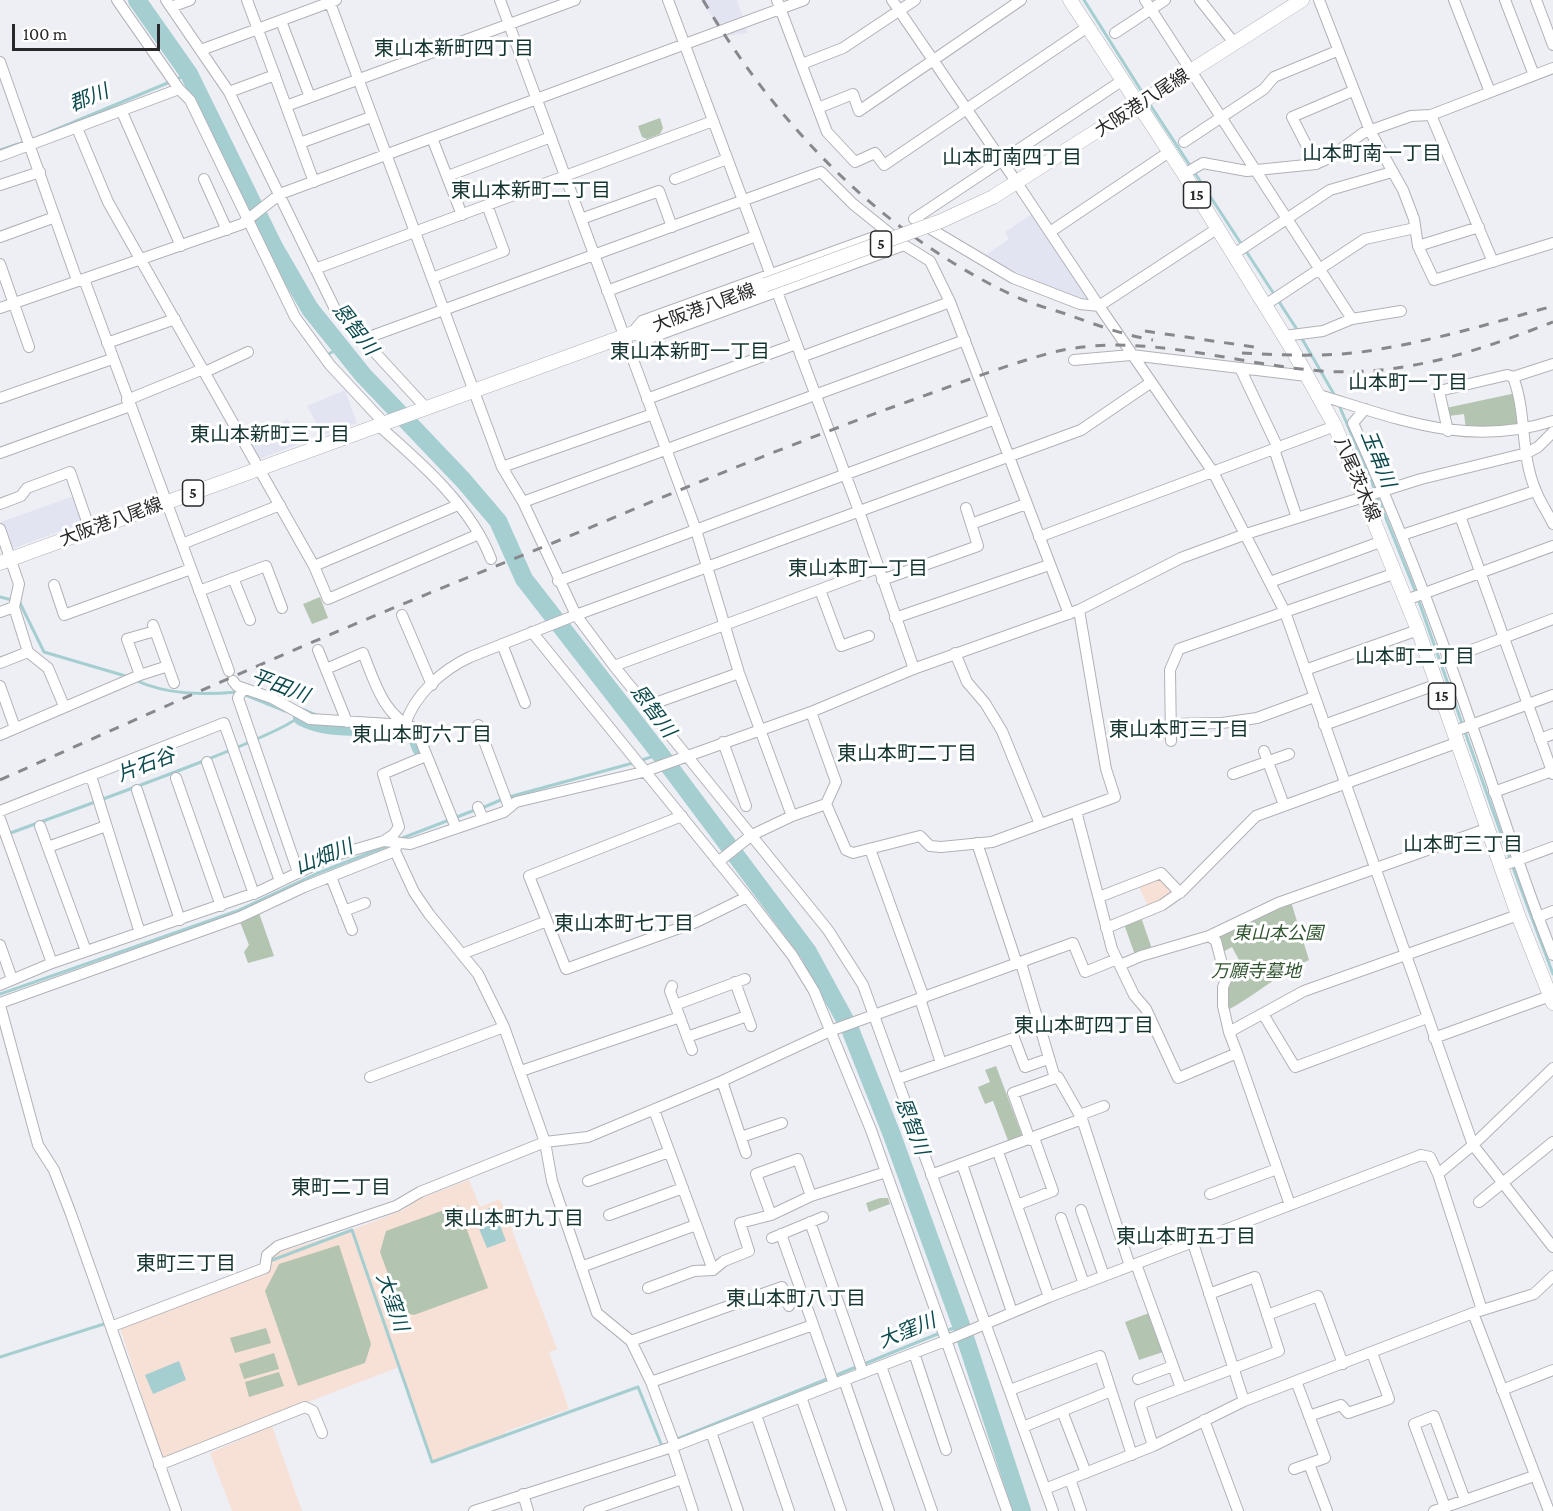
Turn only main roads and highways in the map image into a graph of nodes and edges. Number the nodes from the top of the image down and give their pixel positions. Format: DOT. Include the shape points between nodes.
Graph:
graph roads {
  1 [pos="1070,0"];
  2 [pos="1302,0"];
  3 [pos="1145,101"];
  4 [pos="5,561"];
  5 [pos="1552,1000"];
  1 -- 3 [label="main road, 八尾茨木線 / 15" via="1123,80"];
  2 -- 3 [label="main road, 大阪港八尾線 / 5"];
  3 -- 4 [label="main road, 大阪港八尾線 / 5, bridge" via="993,197 941,221"];
  3 -- 5 [label="main road, 八尾茨木線 / 15" via="1169,152 1186,173 1376,494 1383,541 1396,573 1416,596 1418,630 1438,684 1463,731 1489,828 1510,863 1518,915"];
}
